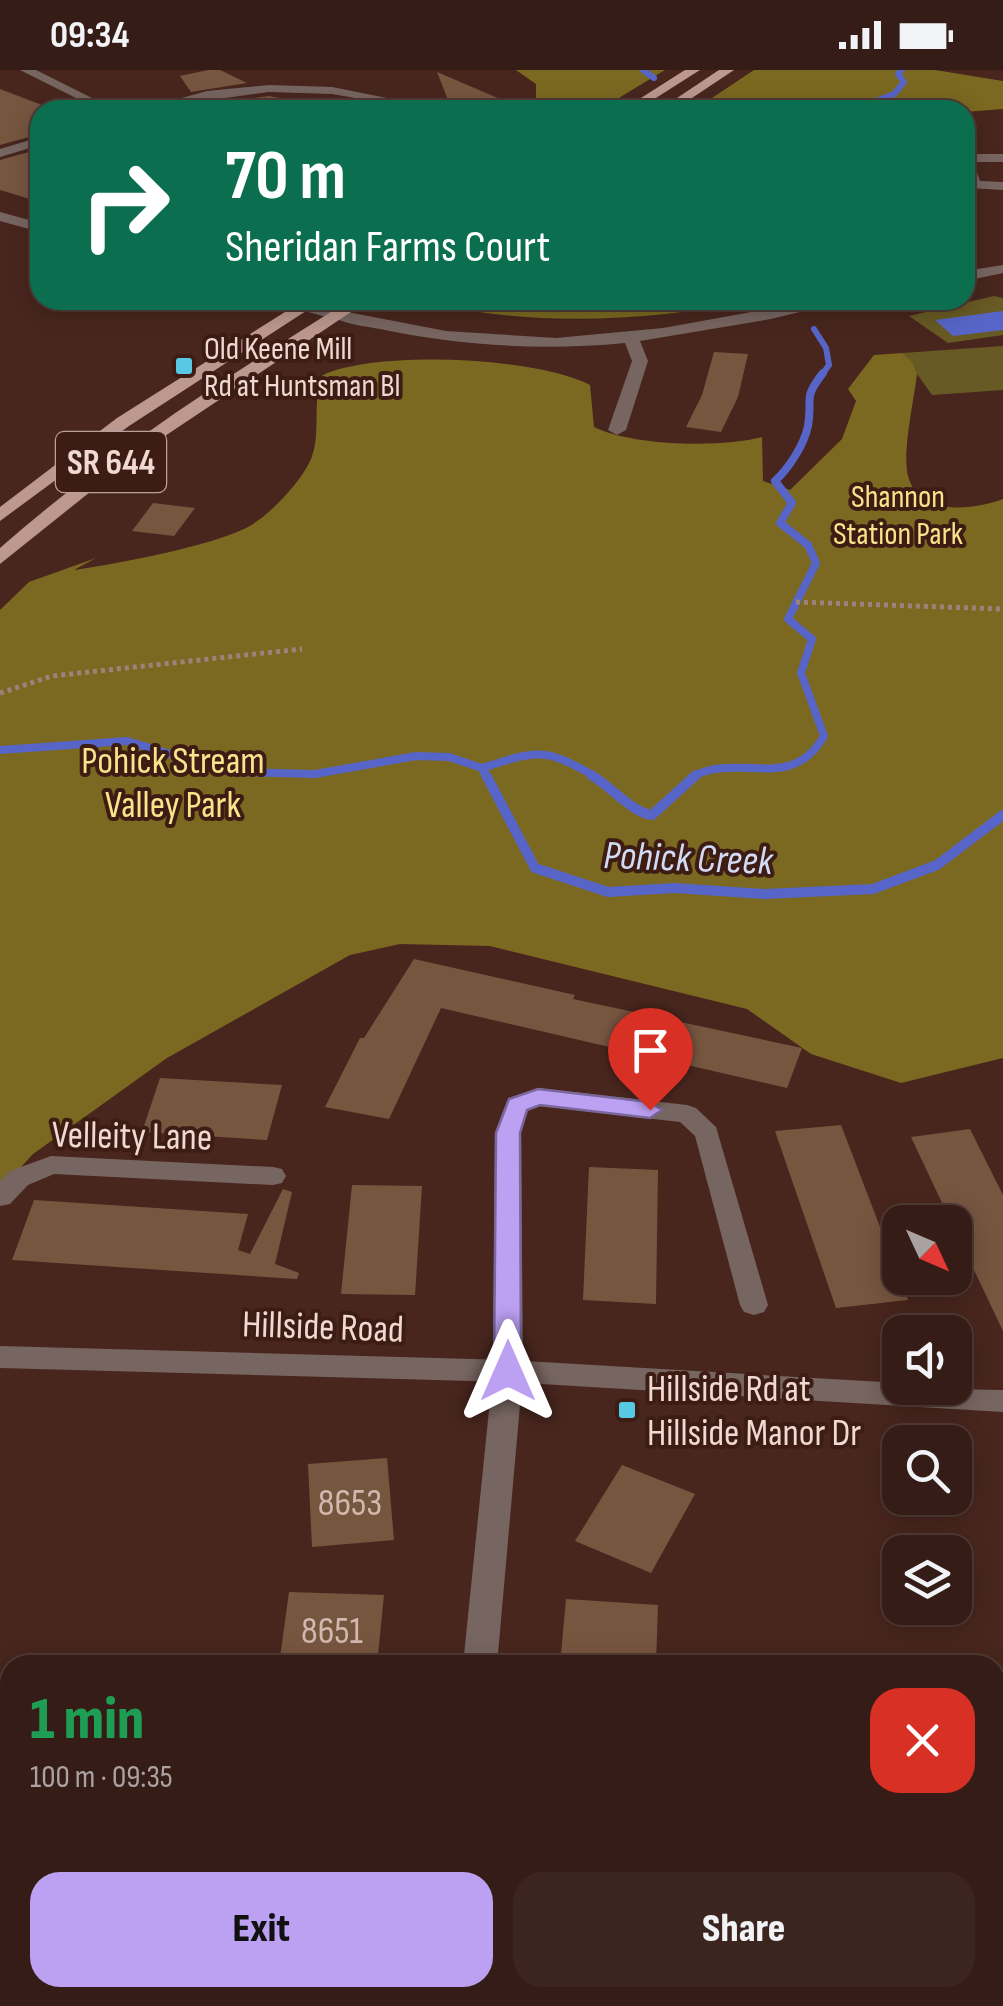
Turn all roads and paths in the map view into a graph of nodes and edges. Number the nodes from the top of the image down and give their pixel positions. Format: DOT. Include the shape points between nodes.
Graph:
graph roads {
  1 [pos="26,70"];
  2 [pos="694,70"];
  3 [pos="728,70"];
  4 [pos="89,100"];
  5 [pos="183,100"];
  6 [pos="396,100"];
  7 [pos="644,100"];
  8 [pos="681,100"];
  9 [pos="30,144"];
  10 [pos="0,153"];
  11 [pos="975,158"];
  12 [pos="1003,158"];
  13 [pos="975,185"];
  14 [pos="1003,186"];
  15 [pos="0,216"];
  16 [pos="30,225"];
  17 [pos="18,240"];
  18 [pos="30,243"];
  19 [pos="1003,269"];
  20 [pos="975,274"];
  21 [pos="299,310"];
  22 [pos="333,310"];
  23 [pos="347,310"];
  24 [pos="395,310"];
  25 [pos="790,310"];
  26 [pos="630,334"];
  27 [pos="617,430"];
  28 [pos="0,516"];
  29 [pos="0,558"];
  30 [pos="796,602"];
  31 [pos="1003,609"];
  32 [pos="302,649"];
  33 [pos="0,693"];
  34 [pos="273,1176"];
  35 [pos="0,1197"];
  36 [pos="754,1306"];
  37 [pos="0,1357"];
  38 [pos="508,1371"];
  39 [pos="1003,1401"];
  40 [pos="481,1655"];
  1 -- 4 [label="street"];
  2 -- 7 [label="main road"];
  3 -- 8 [label="main road"];
  5 -- 6 [label="street" via="260,87 326,88"];
  9 -- 10 [label="street"];
  11 -- 12 [label="street"];
  13 -- 14 [label="street"];
  15 -- 16 [label="street"];
  17 -- 18 [label="street"];
  19 -- 20 [label="street"];
  21 -- 28 [label="main road, SR 644" via="123,422"];
  22 -- 29 [label="main road, SR 644" via="132,446"];
  23 -- 26 [label="street" via="428,334 502,342 554,344"];
  24 -- 26 [label="street" via="469,326"];
  25 -- 26 [label="street"];
  26 -- 27 [label="street" via="640,361"];
  30 -- 31 [label="path"];
  32 -- 33 [label="path" via="52,676"];
  34 -- 35 [label="street, Velleity Lane" via="51,1165 19,1178"];
  36 -- 38 [label="street" via="707,1134 687,1114 538,1097 517,1105 508,1133"];
  37 -- 38 [label="street, Hillside Road"];
  38 -- 39 [label="street, Hillside Road"];
  38 -- 40 [label="street"];
}
